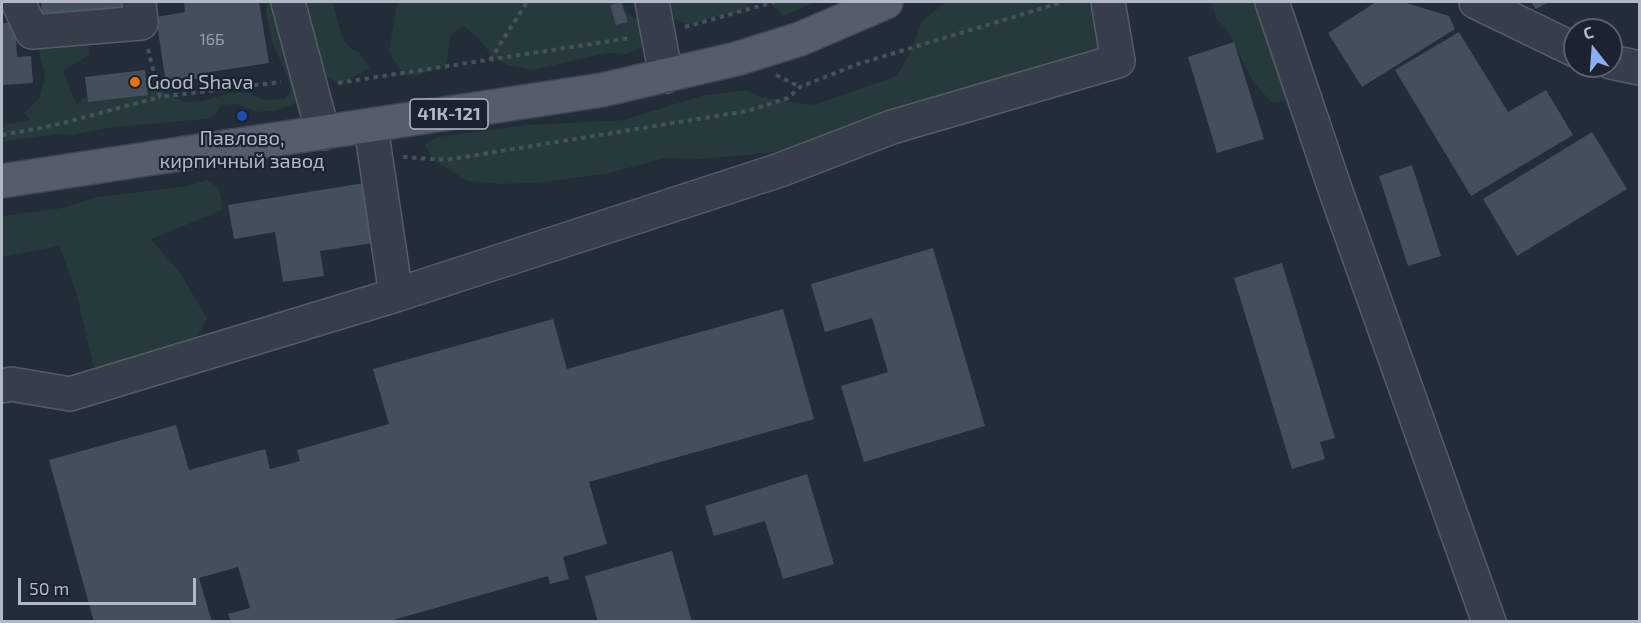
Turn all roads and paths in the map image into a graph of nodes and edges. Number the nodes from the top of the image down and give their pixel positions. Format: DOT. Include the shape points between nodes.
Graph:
graph roads {
  1 [pos="18,2"];
  2 [pos="288,2"];
  3 [pos="526,2"];
  4 [pos="652,2"];
  5 [pos="774,2"];
  6 [pos="886,2"];
  7 [pos="1063,2"];
  8 [pos="1108,2"];
  9 [pos="1272,2"];
  10 [pos="1476,2"];
  11 [pos="140,12"];
  12 [pos="656,34"];
  13 [pos="1563,44"];
  14 [pos="489,61"];
  15 [pos="1623,64"];
  16 [pos="1640,68"];
  17 [pos="666,76"];
  18 [pos="310,82"];
  19 [pos="160,98"];
  20 [pos="371,127"];
  21 [pos="323,133"];
  22 [pos="2,135"];
  23 [pos="377,160"];
  24 [pos="2,181"];
  25 [pos="396,295"];
  26 [pos="2,386"];
  27 [pos="1489,621"];
  1 -- 11 [label="street" via="32,32"];
  2 -- 18 [label="street"];
  3 -- 14 [label="path"];
  4 -- 12 [label="street"];
  5 -- 12 [label="path"];
  6 -- 17 [label="main road, 41К-121" via="800,39"];
  7 -- 23 [label="path" via="858,64 800,87 788,98 747,111 446,160 414,156"];
  8 -- 25 [label="street" via="1118,61 892,127 780,170"];
  9 -- 27 [label="street"];
  10 -- 13 [label="street"];
  11 -- 19 [label="path"];
  12 -- 14 [label="path"];
  12 -- 17 [label="street"];
  14 -- 18 [label="path"];
  15 -- 16 [label="street"];
  17 -- 20 [label="main road, 41К-121"];
  18 -- 19 [label="path"];
  18 -- 21 [label="street"];
  19 -- 22 [label="path"];
  20 -- 21 [label="main road, 41К-121"];
  20 -- 23 [label="street"];
  21 -- 24 [label="main road, 41К-121"];
  23 -- 25 [label="street"];
  25 -- 26 [label="street" via="70,394 11,384"];
}
